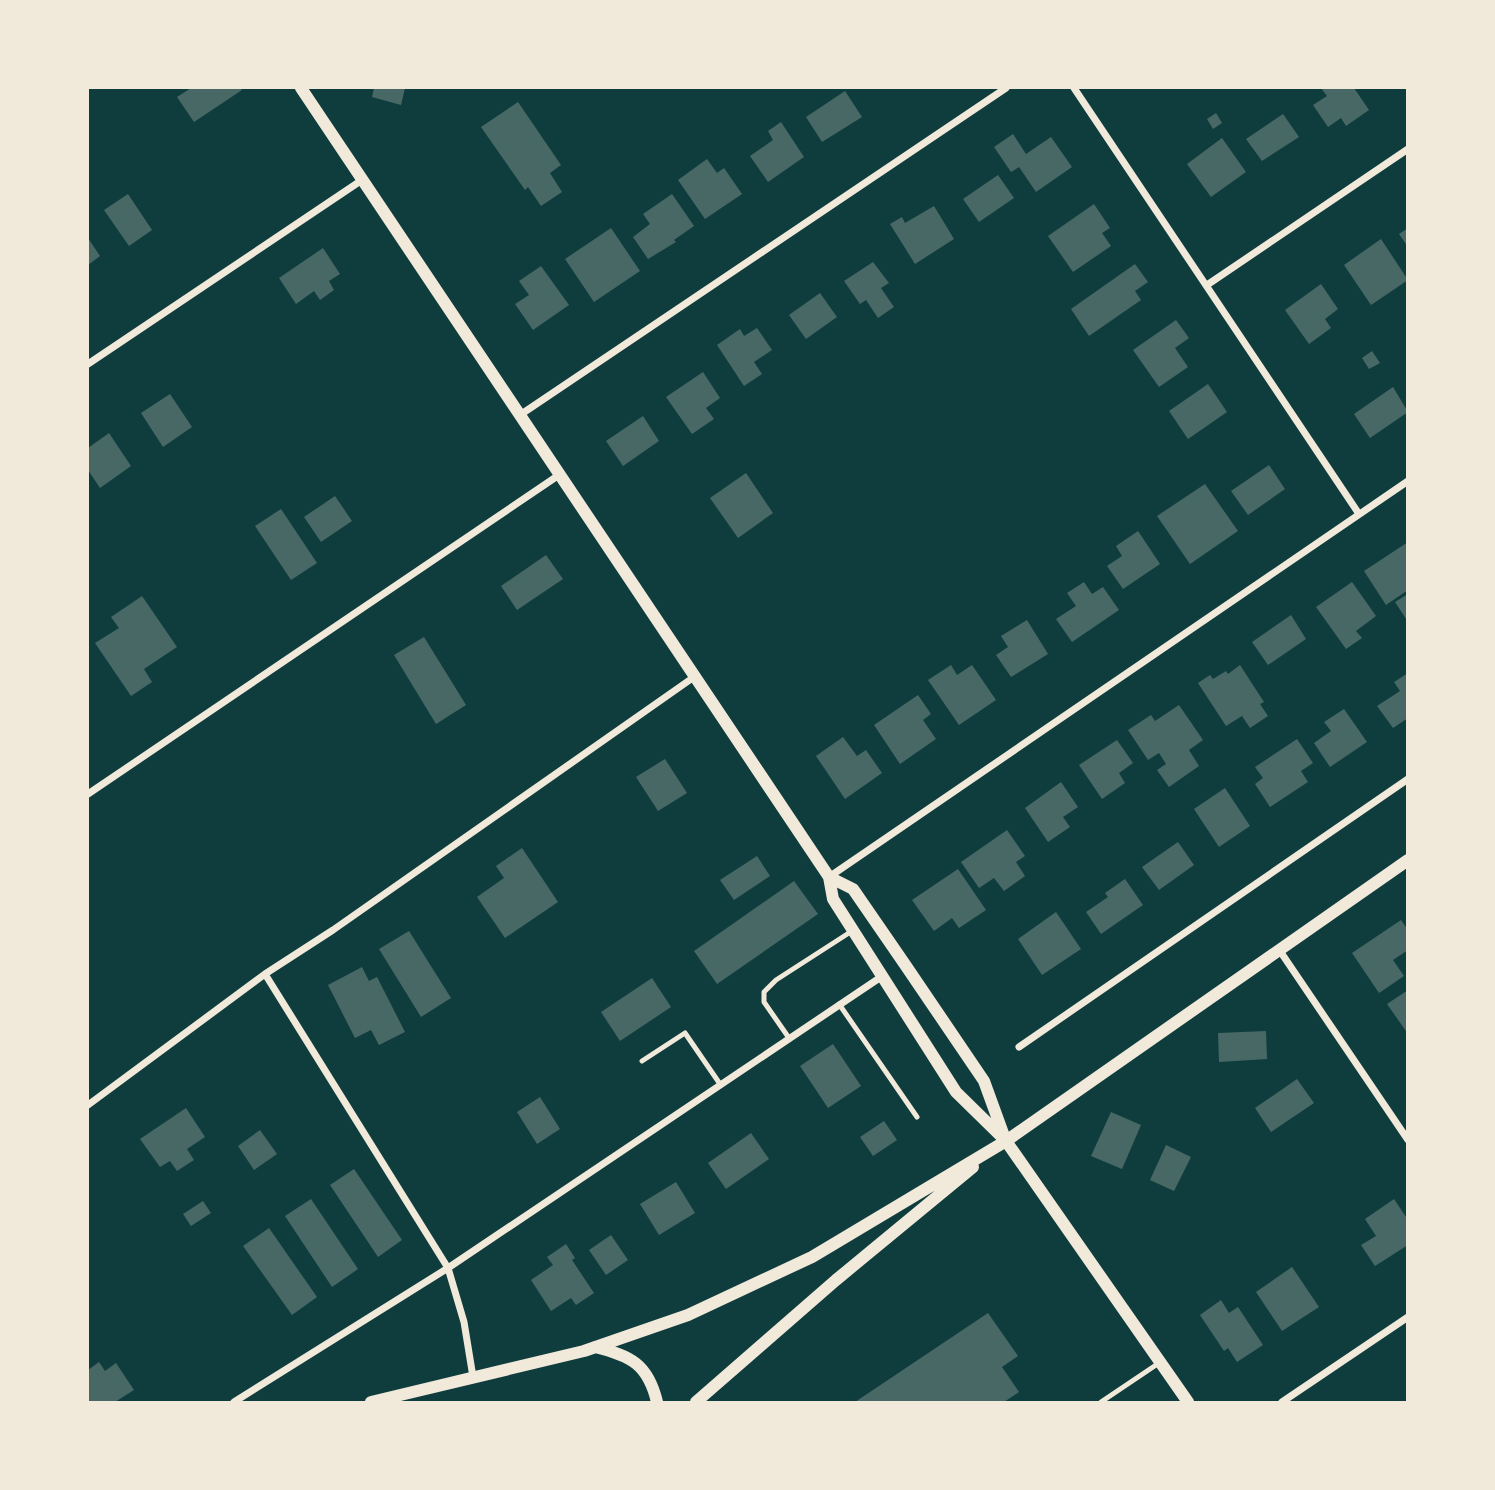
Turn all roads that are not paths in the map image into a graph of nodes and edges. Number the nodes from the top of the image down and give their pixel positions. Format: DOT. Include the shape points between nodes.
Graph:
graph roads {
  1 [pos="301,88"];
  2 [pos="1006,88"];
  3 [pos="1074,88"];
  4 [pos="1408,149"];
  5 [pos="362,180"];
  6 [pos="1207,285"];
  7 [pos="88,364"];
  8 [pos="520,415"];
  9 [pos="559,475"];
  10 [pos="1408,481"];
  11 [pos="1359,514"];
  12 [pos="694,677"];
  13 [pos="1408,779"];
  14 [pos="88,794"];
  15 [pos="1408,860"];
  16 [pos="829,877"];
  17 [pos="852,930"];
  18 [pos="1280,951"];
  19 [pos="265,974"];
  20 [pos="881,977"];
  21 [pos="839,1004"];
  22 [pos="789,1038"];
  23 [pos="1019,1047"];
  24 [pos="642,1061"];
  25 [pos="720,1084"];
  26 [pos="88,1105"];
  27 [pos="917,1117"];
  28 [pos="1006,1140"];
  29 [pos="1408,1140"];
  30 [pos="447,1268"];
  31 [pos="1408,1317"];
  32 [pos="594,1347"];
  33 [pos="1161,1363"];
  34 [pos="472,1377"];
  35 [pos="234,1402"];
  36 [pos="371,1402"];
  37 [pos="657,1402"];
  38 [pos="695,1402"];
  39 [pos="1101,1402"];
  40 [pos="1188,1402"];
  41 [pos="1282,1402"];
  1 -- 5 [label="street"];
  2 -- 8 [label="street"];
  3 -- 6 [label="street"];
  4 -- 6 [label="street"];
  5 -- 7 [label="street"];
  5 -- 8 [label="street"];
  6 -- 11 [label="street"];
  8 -- 9 [label="street"];
  9 -- 12 [label="street"];
  9 -- 14 [label="street"];
  10 -- 11 [label="street"];
  11 -- 16 [label="street"];
  12 -- 16 [label="street"];
  12 -- 19 [label="street"];
  13 -- 23 [label="street"];
  15 -- 18 [label="street"];
  16 -- 17 [label="street" via="833,900"];
  16 -- 28 [label="street" via="853,889 906,965 984,1081"];
  17 -- 20 [label="street"];
  17 -- 22 [label="lane" via="764,992 764,1002"];
  18 -- 28 [label="street"];
  18 -- 29 [label="street"];
  19 -- 26 [label="street"];
  19 -- 30 [label="street"];
  20 -- 21 [label="street"];
  20 -- 28 [label="street" via="956,1092"];
  21 -- 22 [label="street"];
  21 -- 27 [label="lane"];
  22 -- 25 [label="street"];
  24 -- 25 [label="lane" via="685,1033"];
  25 -- 30 [label="street"];
  28 -- 32 [label="street" via="812,1257 688,1315"];
  28 -- 33 [label="street"];
  28 -- 38 [label="street"];
  30 -- 34 [label="street" via="464,1322"];
  30 -- 35 [label="street"];
  31 -- 41 [label="street"];
  32 -- 34 [label="street"];
  32 -- 37 [label="street" via="635,1361"];
  33 -- 39 [label="lane"];
  33 -- 40 [label="street"];
  34 -- 36 [label="street"];
}
